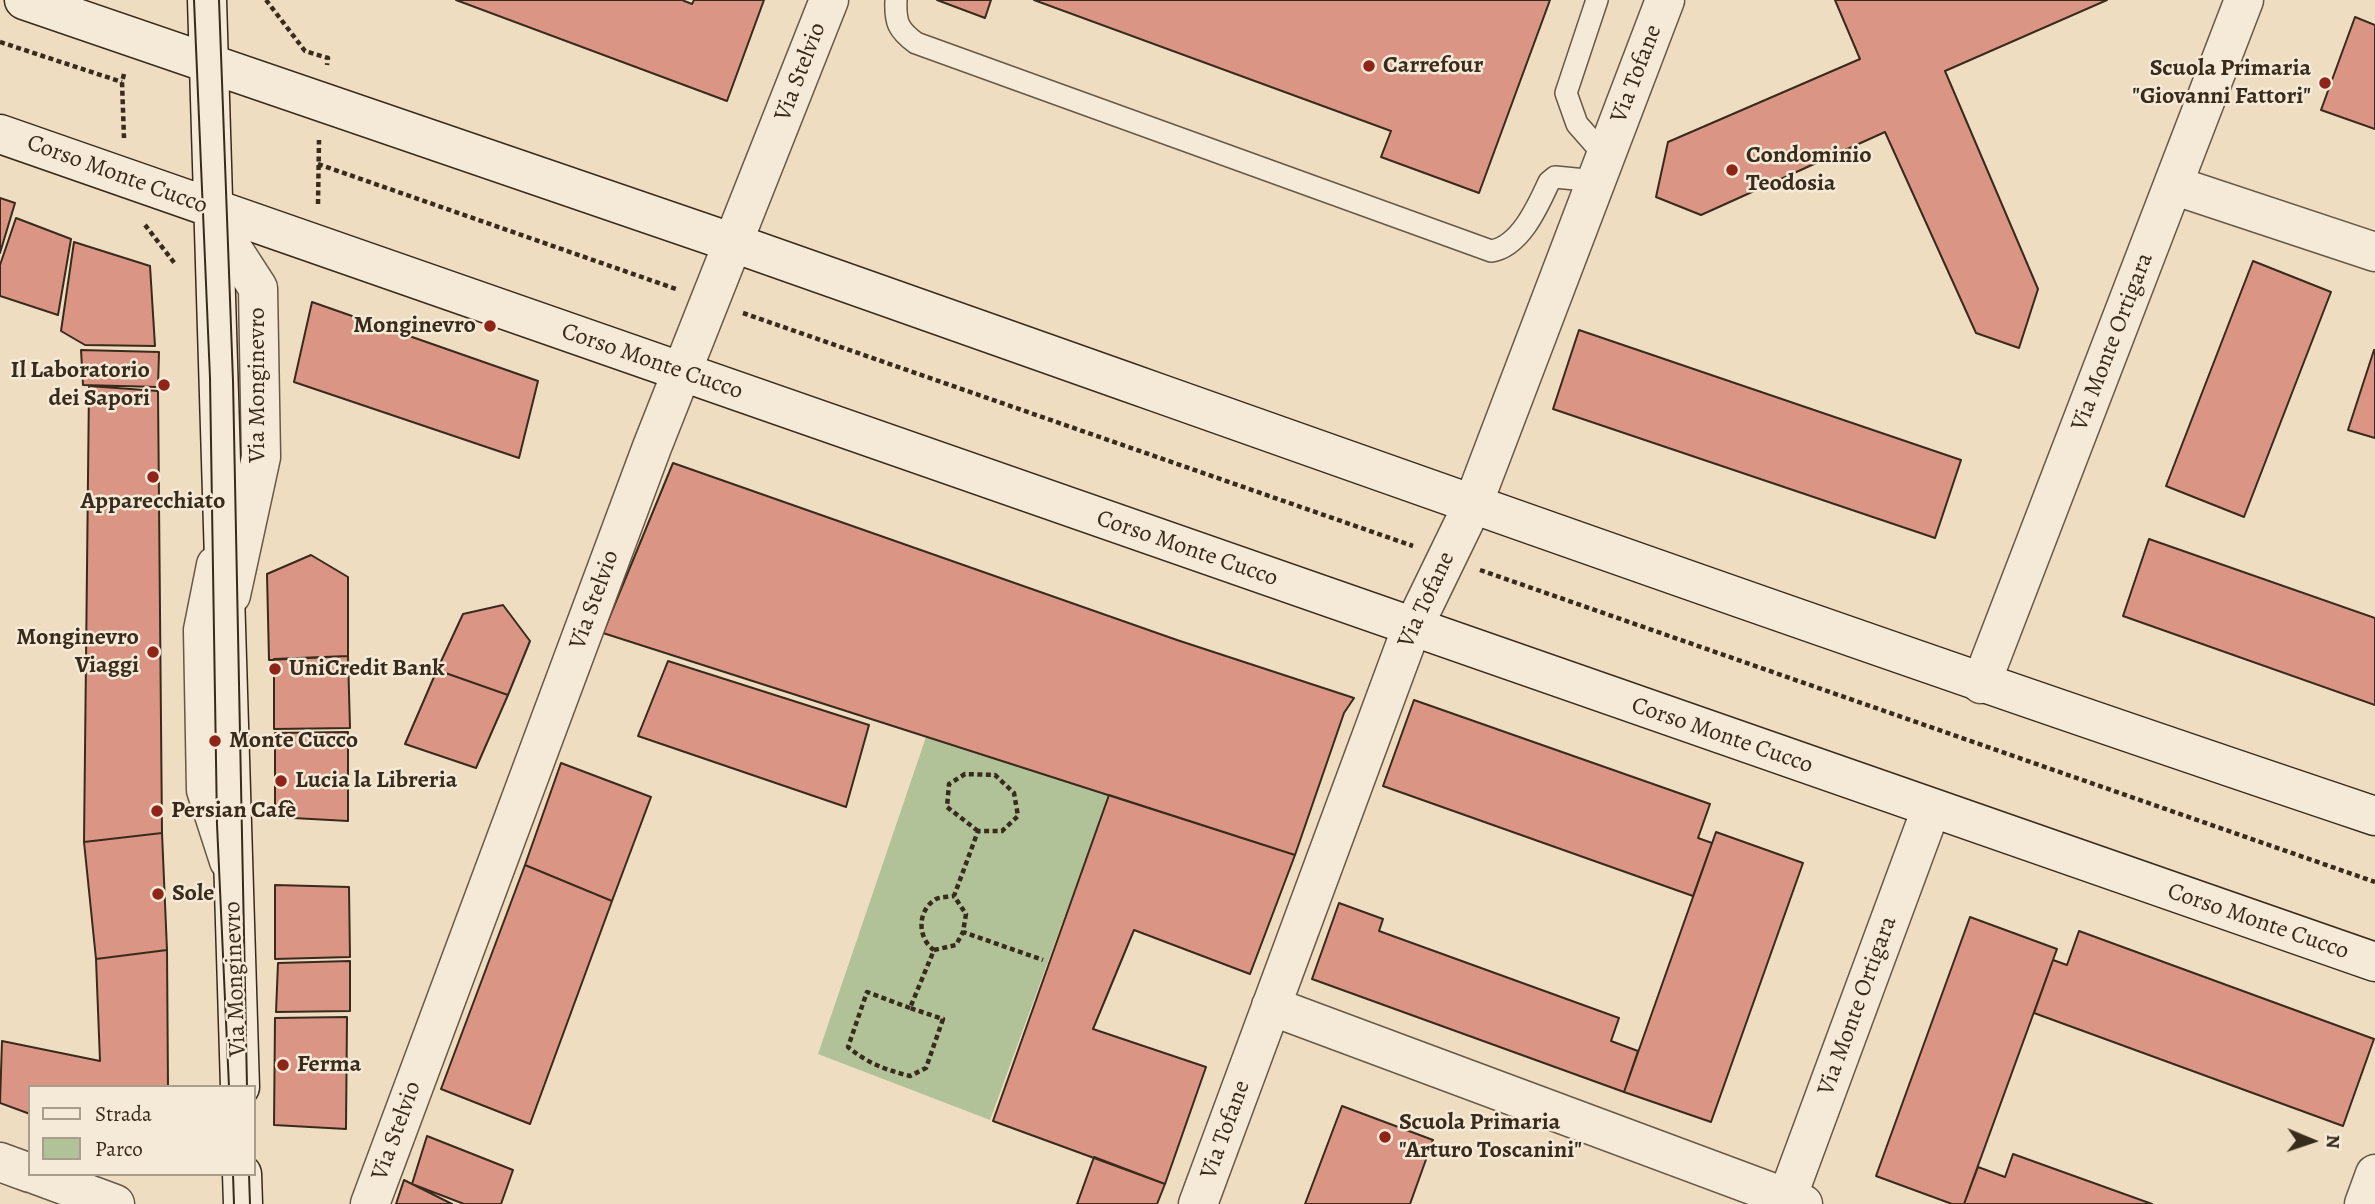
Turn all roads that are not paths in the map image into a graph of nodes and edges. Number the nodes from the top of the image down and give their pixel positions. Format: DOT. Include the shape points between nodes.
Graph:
graph roads {
  1 [pos="207,0"];
  2 [pos="830,0"];
  3 [pos="896,0"];
  4 [pos="1597,0"];
  5 [pos="1665,0"];
  6 [pos="2244,0"];
  7 [pos="40,3"];
  8 [pos="209,65"];
  9 [pos="0,134"];
  10 [pos="1601,169"];
  11 [pos="2173,185"];
  12 [pos="215,209"];
  13 [pos="734,243"];
  14 [pos="2375,253"];
  15 [pos="681,372"];
  16 [pos="1473,504"];
  17 [pos="223,522"];
  18 [pos="226,610"];
  19 [pos="1412,628"];
  20 [pos="1981,684"];
  21 [pos="1931,808"];
  22 [pos="2375,816"];
  23 [pos="233,872"];
  24 [pos="2375,962"];
  25 [pos="1271,1006"];
  26 [pos="240,1085"];
  27 [pos="0,1161"];
  28 [pos="28,1172"];
  29 [pos="2375,1174"];
  30 [pos="40,1176"];
  31 [pos="242,1176"];
  32 [pos="1791,1202"];
  33 [pos="115,1204"];
  34 [pos="243,1204"];
  35 [pos="369,1204"];
  36 [pos="1198,1204"];
  37 [pos="2364,1204"];
  1 -- 8 [label="street, Via Monginevro"];
  2 -- 13 [label="street, Via Stelvio"];
  3 -- 10 [label="lane" via="896,22 916,43 1491,251 1500,250 1525,227 1555,177"];
  4 -- 10 [label="lane" via="1566,93"];
  5 -- 10 [label="street, Via Tofane"];
  6 -- 11 [label="street, Via Monte Ortigara"];
  7 -- 8 [label="street"];
  8 -- 12 [label="street, Via Monginevro"];
  8 -- 13 [label="street"];
  9 -- 12 [label="street, Corso Monte Cucco"];
  10 -- 16 [label="street, Via Tofane"];
  11 -- 14 [label="street"];
  11 -- 20 [label="street, Via Monte Ortigara"];
  12 -- 15 [label="street, Corso Monte Cucco"];
  12 -- 17 [label="street, Via Monginevro"];
  12 -- 18 [label="street, Via Monginevro" via="227,240 258,288 259,300 261,457"];
  13 -- 15 [label="street, Via Stelvio"];
  13 -- 16 [label="street"];
  15 -- 19 [label="street, Corso Monte Cucco"];
  15 -- 35 [label="street, Via Stelvio"];
  16 -- 19 [label="street, Via Tofane"];
  16 -- 20 [label="street"];
  17 -- 18 [label="street, Via Monginevro"];
  17 -- 23 [label="street, Via Monginevro" via="203,630 206,790"];
  18 -- 23 [label="street, Via Monginevro"];
  19 -- 21 [label="street, Corso Monte Cucco"];
  19 -- 25 [label="street, Via Tofane"];
  20 -- 22 [label="street"];
  21 -- 24 [label="street, Corso Monte Cucco"];
  21 -- 32 [label="street, Via Monte Ortigara"];
  23 -- 26 [label="street, Via Monginevro"];
  25 -- 32 [label="street"];
  25 -- 36 [label="street, Via Tofane"];
  27 -- 28 [label="street"];
  29 -- 37 [label="street"];
  30 -- 33 [label="street"];
  31 -- 34 [label="street"];
}
